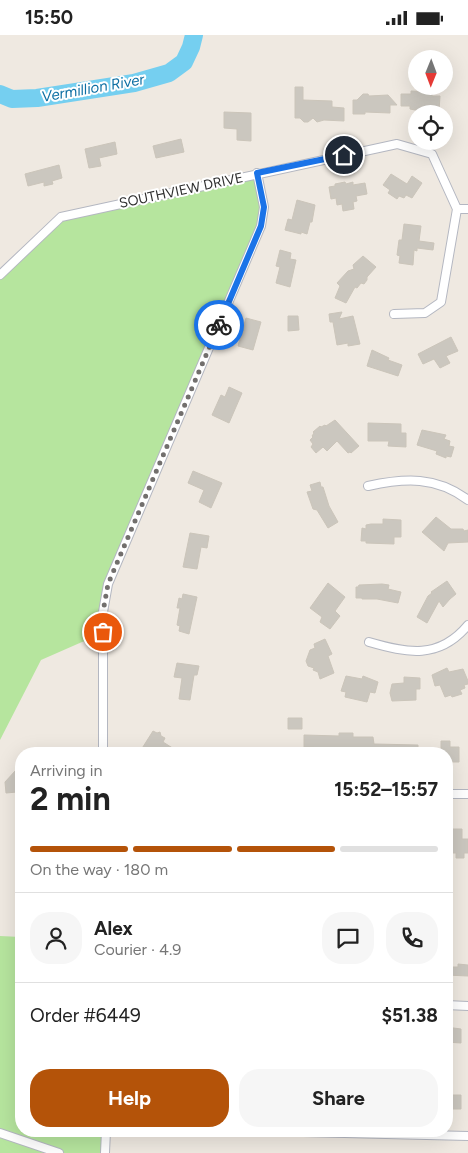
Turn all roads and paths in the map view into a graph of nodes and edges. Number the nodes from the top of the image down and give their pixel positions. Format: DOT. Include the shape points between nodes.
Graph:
graph roads {
  1 [pos="257,173"];
  2 [pos="457,209"];
  3 [pos="468,209"];
  4 [pos="0,275"];
  5 [pos="394,313"];
  6 [pos="368,486"];
  7 [pos="468,500"];
  8 [pos="468,625"];
  9 [pos="369,642"];
  10 [pos="104,747"];
  11 [pos="453,794"];
  12 [pos="468,794"];
  13 [pos="453,1005"];
  14 [pos="468,1006"];
  15 [pos="0,1133"];
  16 [pos="453,1136"];
  17 [pos="468,1136"];
  18 [pos="106,1137"];
  19 [pos="59,1153"];
  20 [pos="105,1153"];
  1 -- 2 [label="street, SOUTHVIEW DRIVE" via="397,144 432,154"];
  1 -- 4 [label="street, SOUTHVIEW DRIVE" via="61,217"];
  1 -- 10 [label="street" via="264,207 261,226 108,584 103,612"];
  2 -- 3 [label="street"];
  2 -- 5 [label="street" via="441,302 425,313"];
  6 -- 7 [label="street" via="396,480 425,481 446,487"];
  8 -- 9 [label="street" via="457,636 434,649 401,651"];
  11 -- 12 [label="street"];
  13 -- 14 [label="street"];
  15 -- 19 [label="street"];
  16 -- 17 [label="street"];
  18 -- 20 [label="street"];
}
